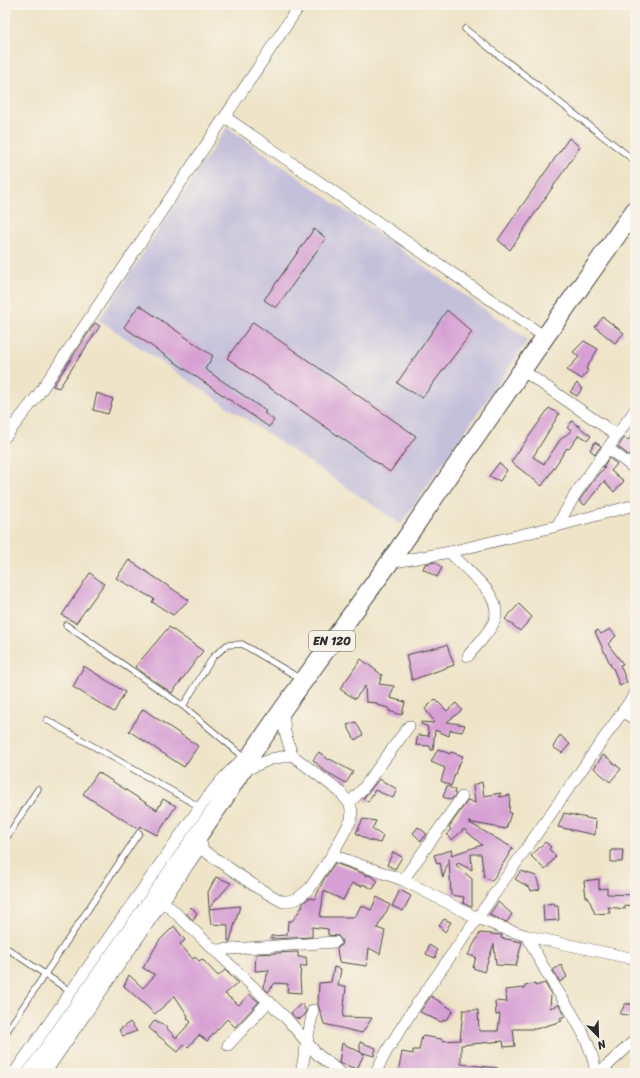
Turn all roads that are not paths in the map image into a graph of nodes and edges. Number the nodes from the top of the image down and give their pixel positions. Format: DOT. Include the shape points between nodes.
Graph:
graph roads {
  1 [pos="300,5"];
  2 [pos="465,29"];
  3 [pos="225,116"];
  4 [pos="635,162"];
  5 [pos="635,210"];
  6 [pos="545,337"];
  7 [pos="522,370"];
  8 [pos="635,410"];
  9 [pos="617,435"];
  10 [pos="5,437"];
  11 [pos="608,448"];
  12 [pos="635,469"];
  13 [pos="635,505"];
  14 [pos="557,526"];
  15 [pos="450,552"];
  16 [pos="389,563"];
  17 [pos="66,625"];
  18 [pos="468,656"];
  19 [pos="303,681"];
  20 [pos="635,694"];
  21 [pos="183,706"];
  22 [pos="283,709"];
  23 [pos="622,712"];
  24 [pos="635,719"];
  25 [pos="47,720"];
  26 [pos="410,726"];
  27 [pos="249,755"];
  28 [pos="292,755"];
  29 [pos="248,769"];
  30 [pos="38,790"];
  31 [pos="462,797"];
  32 [pos="349,803"];
  33 [pos="200,807"];
  34 [pos="139,833"];
  35 [pos="5,840"];
  36 [pos="200,848"];
  37 [pos="332,855"];
  38 [pos="403,880"];
  39 [pos="164,902"];
  40 [pos="477,918"];
  41 [pos="527,936"];
  42 [pos="335,942"];
  43 [pos="5,947"];
  44 [pos="216,950"];
  45 [pos="635,959"];
  46 [pos="45,974"];
  47 [pos="71,992"];
  48 [pos="269,1001"];
  49 [pos="313,1010"];
  50 [pos="5,1034"];
  51 [pos="635,1040"];
  52 [pos="307,1042"];
  53 [pos="228,1045"];
  54 [pos="14,1073"];
  55 [pos="32,1073"];
  56 [pos="45,1073"];
  57 [pos="300,1073"];
  58 [pos="341,1073"];
  59 [pos="375,1073"];
  60 [pos="596,1073"];
  61 [pos="599,1073"];
  1 -- 3 [label="street"];
  2 -- 4 [label="lane"];
  3 -- 6 [label="street"];
  3 -- 10 [label="street" via="38,395"];
  5 -- 6 [label="main road, EN 120"];
  6 -- 7 [label="main road, EN 120"];
  7 -- 9 [label="street"];
  7 -- 16 [label="main road, EN 120"];
  8 -- 9 [label="street"];
  9 -- 11 [label="street"];
  11 -- 12 [label="street"];
  11 -- 14 [label="street" via="576,493"];
  13 -- 14 [label="street"];
  14 -- 15 [label="street"];
  15 -- 16 [label="street"];
  15 -- 18 [label="street" via="489,592 495,602 496,614 493,624"];
  16 -- 19 [label="main road, EN 120"];
  17 -- 21 [label="lane"];
  19 -- 21 [label="lane" via="242,644 227,645 213,657"];
  19 -- 22 [label="main road, EN 120"];
  20 -- 23 [label="street"];
  21 -- 27 [label="lane"];
  22 -- 27 [label="main road, EN 120"];
  22 -- 28 [label="street" via="285,732"];
  23 -- 24 [label="street"];
  23 -- 40 [label="street"];
  25 -- 33 [label="lane"];
  26 -- 32 [label="street" via="362,790"];
  27 -- 29 [label="street"];
  27 -- 33 [label="street" via="228,773"];
  27 -- 55 [label="main road, EN 120" via="222,800"];
  28 -- 29 [label="street" via="271,759"];
  28 -- 32 [label="street" via="340,792"];
  29 -- 36 [label="street" via="235,796"];
  30 -- 35 [label="lane"];
  31 -- 38 [label="street"];
  32 -- 37 [label="street" via="352,810 351,820"];
  33 -- 47 [label="street"];
  34 -- 46 [label="lane"];
  36 -- 37 [label="street" via="283,902 297,898 310,888"];
  36 -- 39 [label="street"];
  37 -- 38 [label="street"];
  38 -- 40 [label="street"];
  39 -- 44 [label="street"];
  39 -- 56 [label="street"];
  40 -- 41 [label="street"];
  40 -- 59 [label="street" via="412,1011"];
  41 -- 45 [label="street"];
  41 -- 60 [label="street" via="582,1030 594,1059"];
  42 -- 44 [label="street"];
  43 -- 46 [label="lane"];
  44 -- 48 [label="street"];
  46 -- 47 [label="lane"];
  46 -- 50 [label="lane"];
  47 -- 54 [label="street"];
  48 -- 52 [label="street"];
  48 -- 53 [label="street"];
  49 -- 52 [label="street"];
  51 -- 61 [label="street"];
  52 -- 57 [label="street"];
  52 -- 58 [label="street" via="317,1054"];
}
